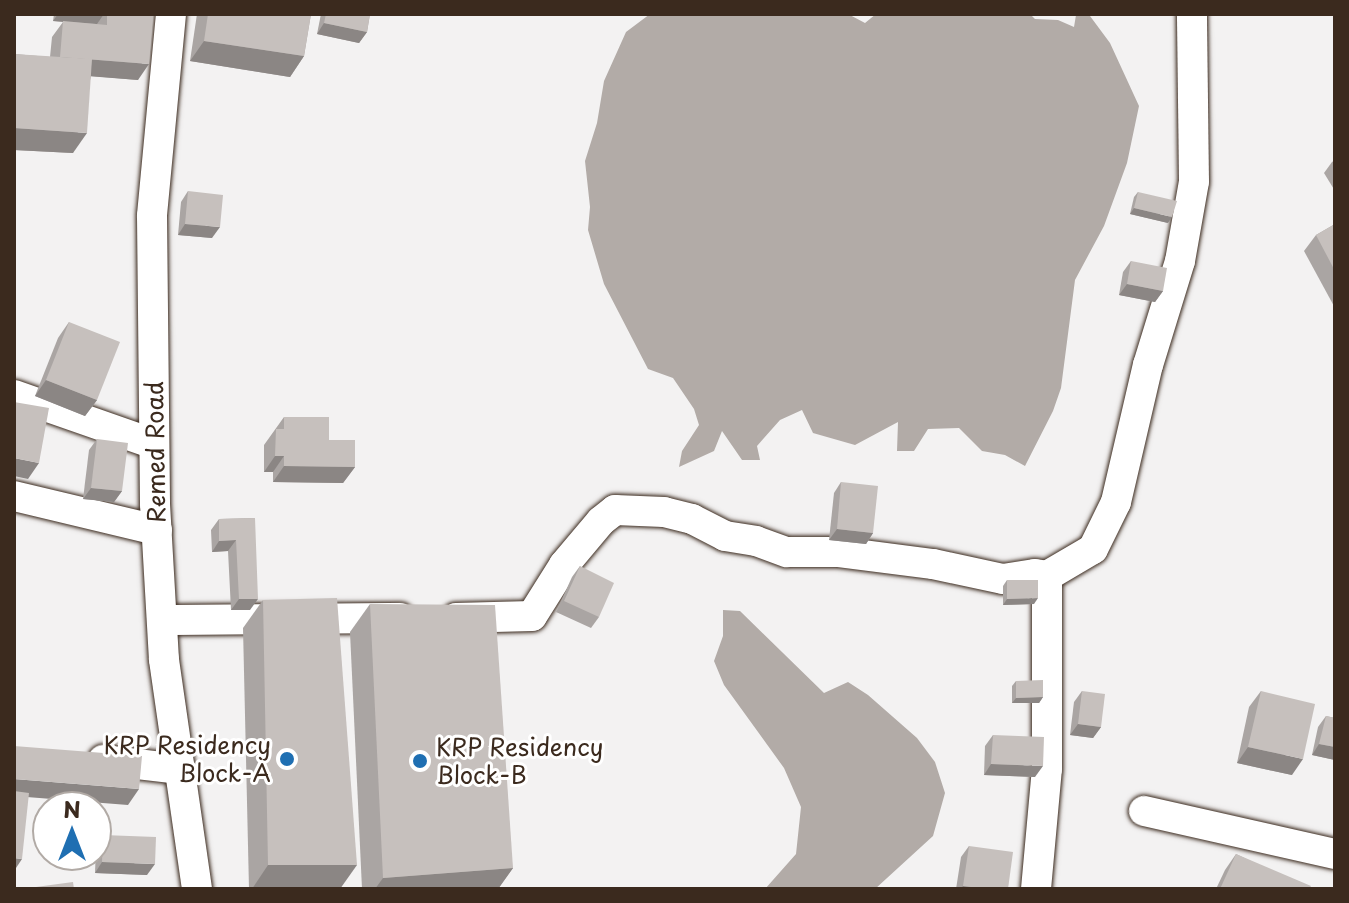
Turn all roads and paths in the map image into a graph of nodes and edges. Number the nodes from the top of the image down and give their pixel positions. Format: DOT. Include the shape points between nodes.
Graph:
graph roads {
  1 [pos="171,14"];
  2 [pos="1192,14"];
  3 [pos="14,395"];
  4 [pos="154,444"];
  5 [pos="14,496"];
  6 [pos="157,530"];
  7 [pos="1047,576"];
  8 [pos="162,620"];
  9 [pos="74,757"];
  10 [pos="180,769"];
  11 [pos="1144,811"];
  12 [pos="1335,854"];
  13 [pos="197,889"];
  14 [pos="1036,889"];
  1 -- 4 [label="street, Remed Road" via="152,216"];
  2 -- 7 [label="street" via="1194,182 1180,261 1148,365 1116,502 1093,549"];
  3 -- 4 [label="street"];
  4 -- 6 [label="street, Remed Road"];
  5 -- 6 [label="street"];
  6 -- 8 [label="street, Remed Road"];
  7 -- 8 [label="street" via="1003,579 839,552 787,552 664,512 615,510 564,565 532,616"];
  7 -- 14 [label="street" via="1047,769"];
  8 -- 10 [label="street, Remed Road"];
  9 -- 10 [label="street"];
  10 -- 13 [label="street, Remed Road"];
  11 -- 12 [label="street"];
}
